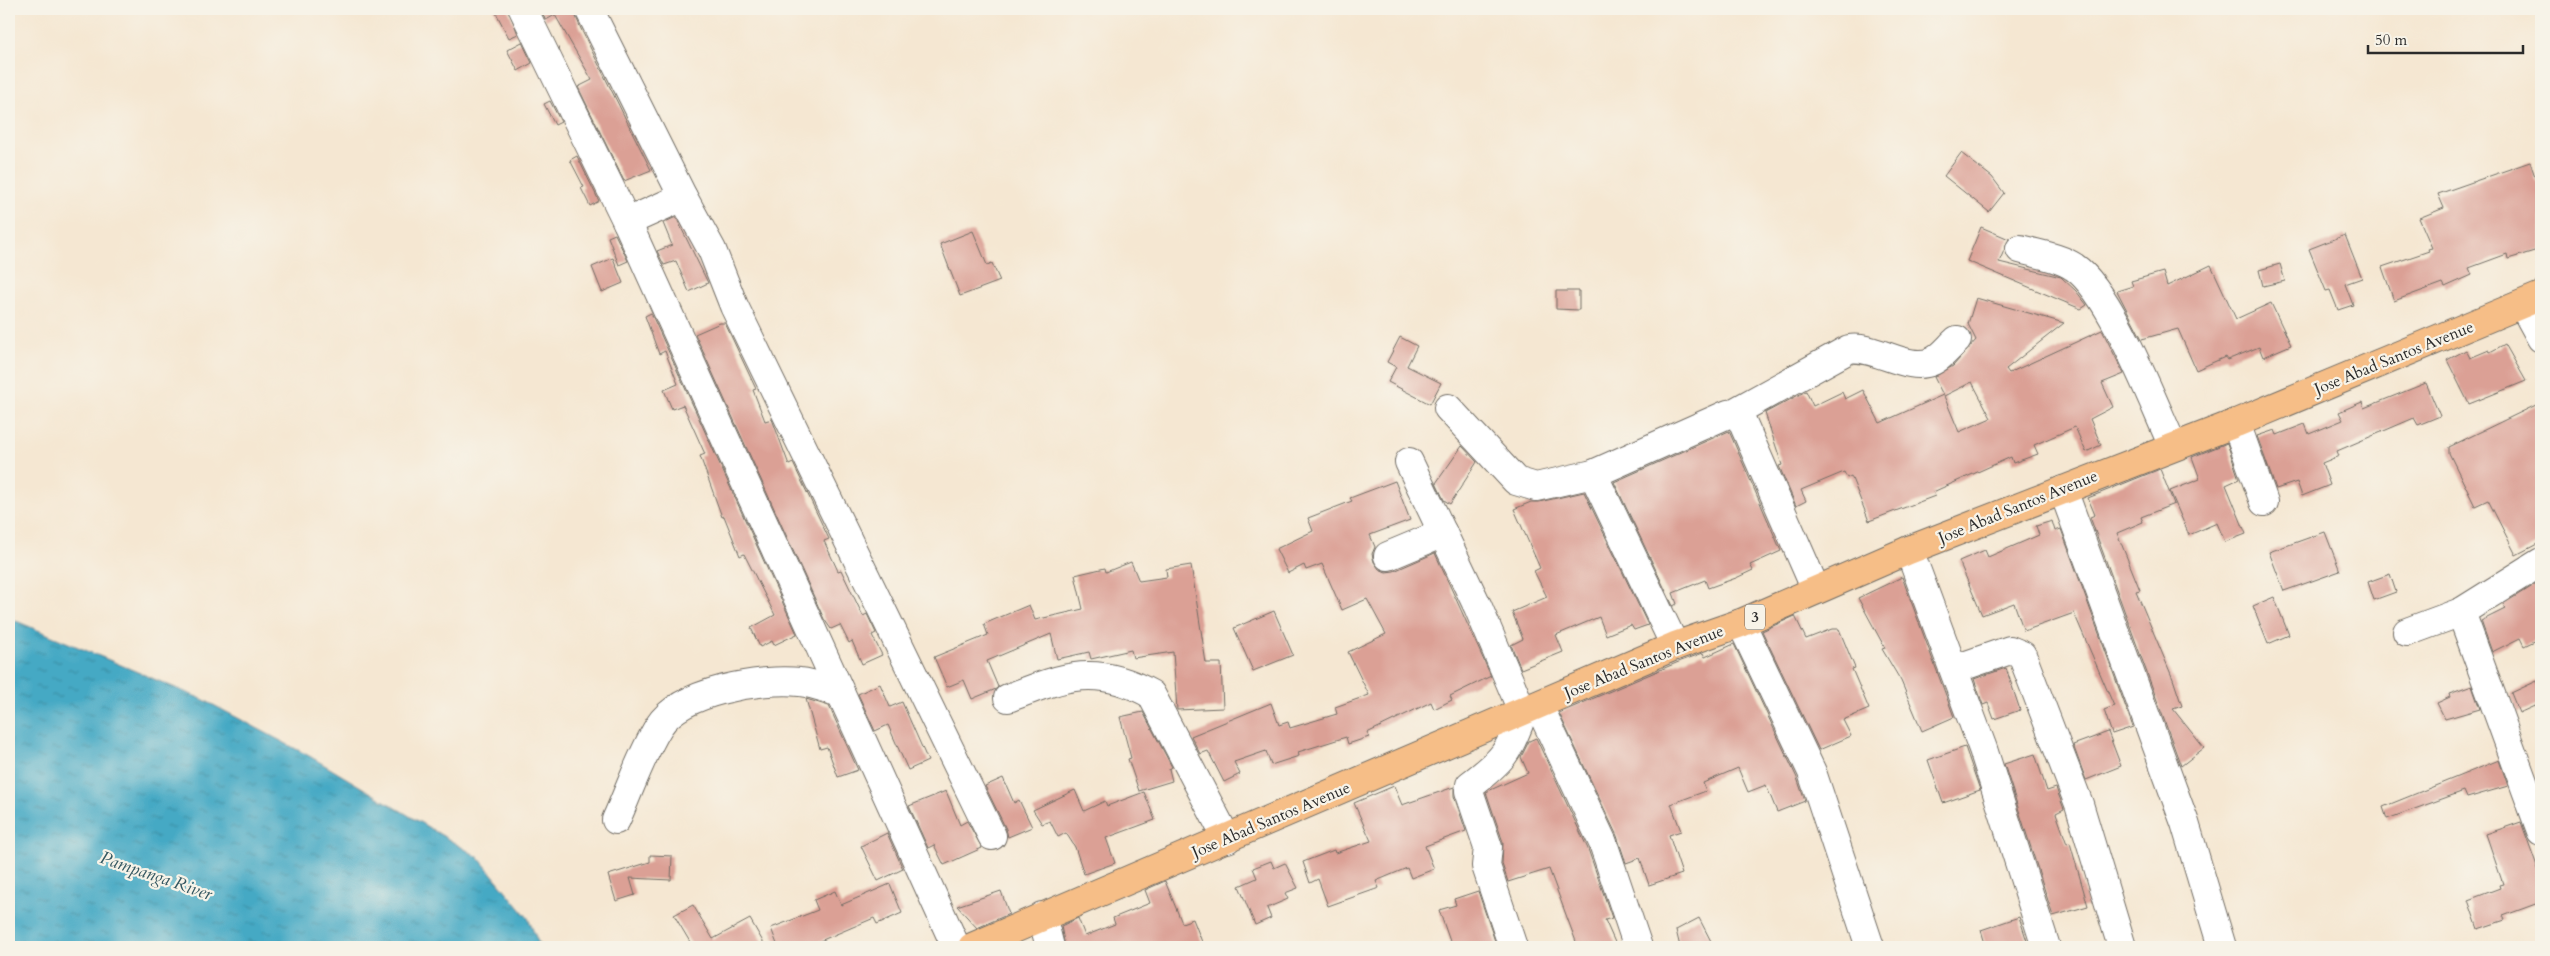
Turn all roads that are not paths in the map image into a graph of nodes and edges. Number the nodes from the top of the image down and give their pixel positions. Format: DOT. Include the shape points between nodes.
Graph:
graph roads {
  1 [pos="523,9"];
  2 [pos="589,9"];
  3 [pos="683,197"];
  4 [pos="627,222"];
  5 [pos="2020,249"];
  6 [pos="2532,301"];
  7 [pos="2541,338"];
  8 [pos="1957,340"];
  9 [pos="1448,408"];
  10 [pos="1734,413"];
  11 [pos="2236,423"];
  12 [pos="2173,446"];
  13 [pos="1409,462"];
  14 [pos="1593,474"];
  15 [pos="2063,490"];
  16 [pos="2264,502"];
  17 [pos="1443,533"];
  18 [pos="1910,550"];
  19 [pos="1388,556"];
  20 [pos="2541,562"];
  21 [pos="1816,590"];
  22 [pos="2461,612"];
  23 [pos="1741,623"];
  24 [pos="2407,632"];
  25 [pos="1675,646"];
  26 [pos="1955,669"];
  27 [pos="840,693"];
  28 [pos="1008,698"];
  29 [pos="1531,709"];
  30 [pos="616,820"];
  31 [pos="2541,831"];
  32 [pos="992,836"];
  33 [pos="1227,839"];
  34 [pos="1042,916"];
  35 [pos="971,947"];
  36 [pos="1050,947"];
  37 [pos="1513,947"];
  38 [pos="1638,947"];
  39 [pos="1870,947"];
  40 [pos="2046,947"];
  41 [pos="2122,947"];
  42 [pos="2222,947"];
  1 -- 4 [label="street"];
  2 -- 3 [label="street"];
  3 -- 4 [label="street"];
  3 -- 32 [label="street" via="712,250 734,306"];
  4 -- 27 [label="street"];
  5 -- 12 [label="street" via="2074,266 2088,279 2117,326"];
  6 -- 7 [label="street"];
  6 -- 11 [label="highway, Jose Abad Santos Avenue / 3"];
  8 -- 10 [label="street" via="1933,361 1912,364 1860,347 1849,349"];
  9 -- 14 [label="street" via="1516,481 1536,487"];
  10 -- 14 [label="street"];
  10 -- 21 [label="street" via="1742,421"];
  11 -- 12 [label="highway, Jose Abad Santos Avenue / 3"];
  11 -- 16 [label="street"];
  12 -- 15 [label="highway, Jose Abad Santos Avenue / 3"];
  13 -- 17 [label="street"];
  14 -- 25 [label="street"];
  15 -- 18 [label="highway, Jose Abad Santos Avenue / 3"];
  15 -- 42 [label="street" via="2185,822"];
  17 -- 19 [label="street"];
  17 -- 29 [label="street"];
  18 -- 21 [label="highway, Jose Abad Santos Avenue / 3"];
  18 -- 26 [label="street"];
  20 -- 22 [label="street"];
  21 -- 23 [label="highway, Jose Abad Santos Avenue / 3"];
  22 -- 24 [label="street"];
  22 -- 31 [label="street"];
  23 -- 25 [label="highway, Jose Abad Santos Avenue / 3"];
  23 -- 39 [label="street" via="1812,772"];
  25 -- 29 [label="highway, Jose Abad Santos Avenue / 3"];
  26 -- 40 [label="street"];
  26 -- 41 [label="street" via="2010,650 2022,655 2080,804"];
  27 -- 30 [label="street" via="800,682 756,682 681,705 660,725"];
  27 -- 35 [label="street"];
  28 -- 33 [label="street" via="1062,678 1095,675 1130,683 1151,694"];
  29 -- 33 [label="highway, Jose Abad Santos Avenue / 3"];
  29 -- 37 [label="street" via="1505,756 1470,785 1469,791 1488,846 1486,866"];
  29 -- 38 [label="street" via="1603,843"];
  33 -- 34 [label="highway, Jose Abad Santos Avenue / 3"];
  34 -- 35 [label="highway, Jose Abad Santos Avenue / 3"];
  34 -- 36 [label="street"];
}
